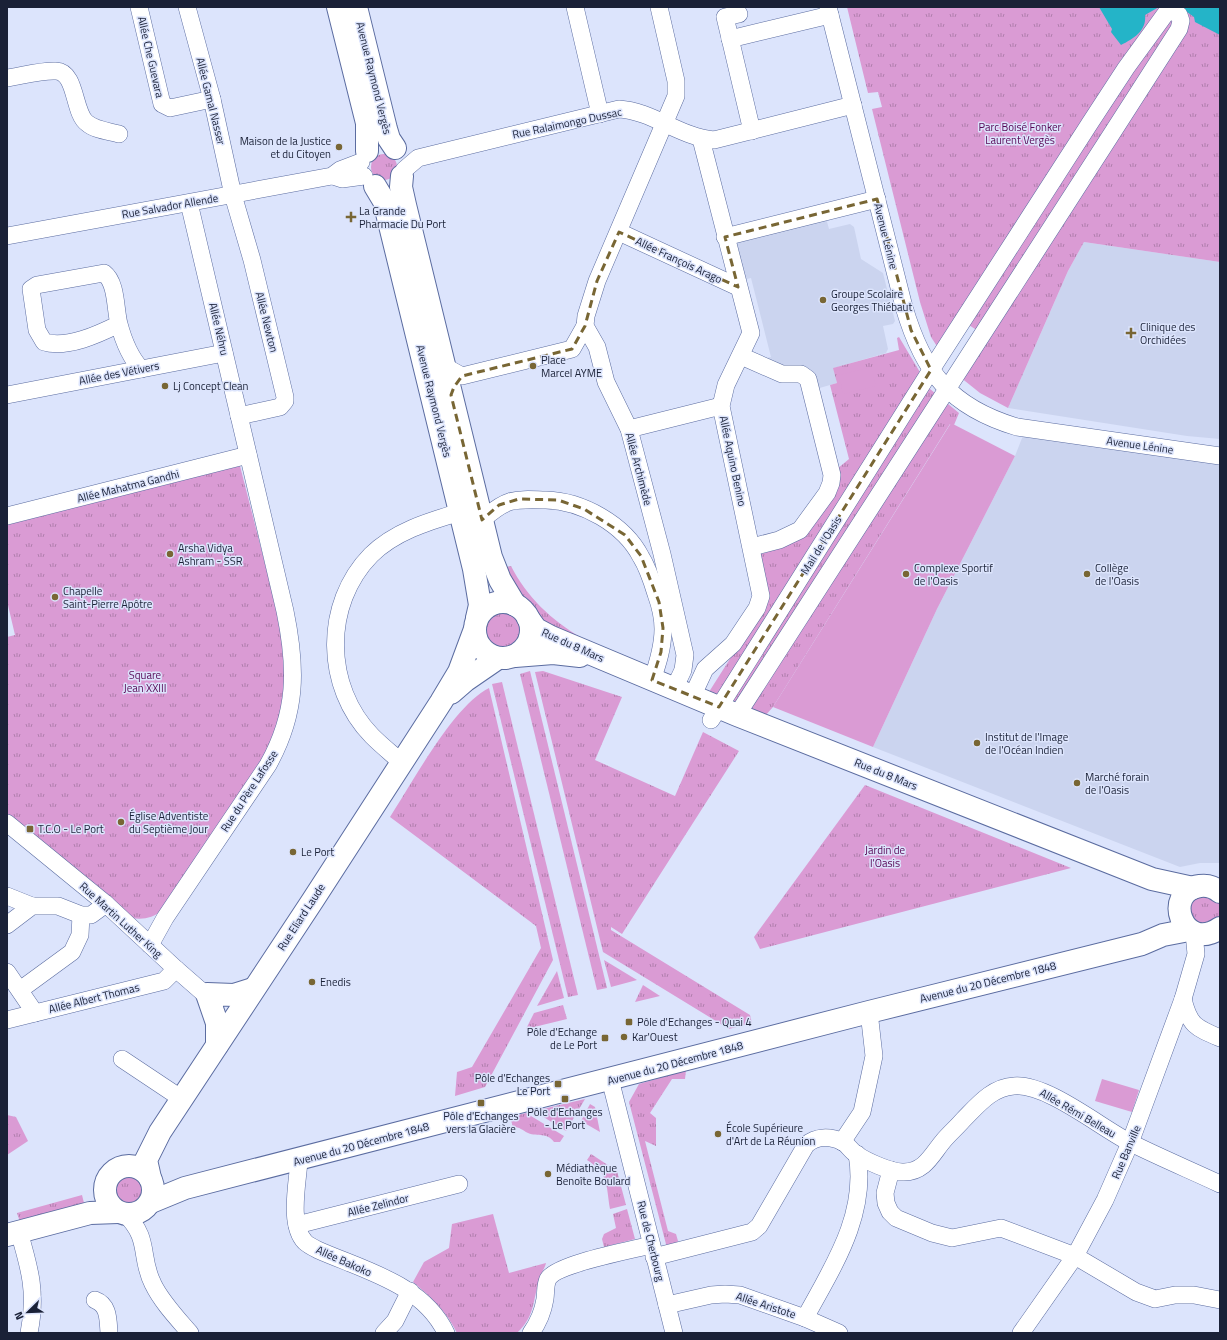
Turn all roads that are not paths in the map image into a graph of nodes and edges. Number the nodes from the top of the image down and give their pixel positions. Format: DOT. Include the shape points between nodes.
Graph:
graph roads {
  1 [pos="139,7"];
  2 [pos="187,7"];
  3 [pos="338,7"];
  4 [pos="356,7"];
  5 [pos="575,7"];
  6 [pos="659,7"];
  7 [pos="738,10"];
  8 [pos="829,11"];
  9 [pos="737,37"];
  10 [pos="7,78"];
  11 [pos="212,99"];
  12 [pos="853,105"];
  13 [pos="600,114"];
  14 [pos="664,124"];
  15 [pos="752,131"];
  16 [pos="118,134"];
  17 [pos="701,139"];
  18 [pos="404,161"];
  19 [pos="367,169"];
  20 [pos="233,195"];
  21 [pos="878,199"];
  22 [pos="189,203"];
  23 [pos="619,232"];
  24 [pos="7,236"];
  25 [pos="725,237"];
  26 [pos="738,287"];
  27 [pos="119,324"];
  28 [pos="585,326"];
  29 [pos="224,353"];
  30 [pos="741,356"];
  31 [pos="141,369"];
  32 [pos="931,370"];
  33 [pos="453,371"];
  34 [pos="948,389"];
  35 [pos="9,390"];
  36 [pos="721,406"];
  37 [pos="239,416"];
  38 [pos="629,429"];
  39 [pos="248,455"];
  40 [pos="1220,456"];
  41 [pos="460,512"];
  42 [pos="7,516"];
  43 [pos="482,520"];
  44 [pos="752,547"];
  45 [pos="522,611"];
  46 [pos="476,624"];
  47 [pos="506,657"];
  48 [pos="622,667"];
  49 [pos="652,680"];
  50 [pos="683,693"];
  51 [pos="441,702"];
  52 [pos="723,714"];
  53 [pos="402,762"];
  54 [pos="7,823"];
  55 [pos="1152,879"];
  56 [pos="1193,888"];
  57 [pos="1220,892"];
  58 [pos="7,896"];
  59 [pos="106,904"];
  60 [pos="32,906"];
  61 [pos="81,915"];
  62 [pos="7,925"];
  63 [pos="1196,929"];
  64 [pos="150,945"];
  65 [pos="176,969"];
  66 [pos="7,972"];
  67 [pos="253,989"];
  68 [pos="20,990"];
  69 [pos="1183,999"];
  70 [pos="210,1002"];
  71 [pos="869,1012"];
  72 [pos="35,1013"];
  73 [pos="7,1020"];
  74 [pos="232,1022"];
  75 [pos="1220,1038"];
  76 [pos="217,1045"];
  77 [pos="122,1059"];
  78 [pos="610,1079"];
  79 [pos="182,1099"];
  80 [pos="160,1132"];
  81 [pos="842,1142"];
  82 [pos="1130,1143"];
  83 [pos="857,1154"];
  84 [pos="299,1160"];
  85 [pos="119,1168"];
  86 [pos="891,1170"];
  87 [pos="459,1184"];
  88 [pos="1220,1184"];
  89 [pos="151,1188"];
  90 [pos="105,1193"];
  91 [pos="90,1213"];
  92 [pos="125,1216"];
  93 [pos="297,1225"];
  94 [pos="13,1234"];
  95 [pos="653,1251"];
  96 [pos="1075,1256"];
  97 [pos="410,1291"];
  98 [pos="95,1300"];
  99 [pos="1220,1300"];
  100 [pos="667,1305"];
  101 [pos="805,1318"];
  102 [pos="185,1331"];
  103 [pos="29,1333"];
  104 [pos="109,1333"];
  105 [pos="384,1333"];
  106 [pos="446,1333"];
  107 [pos="531,1333"];
  108 [pos="674,1333"];
  109 [pos="839,1333"];
  110 [pos="1021,1333"];
  1 -- 11 [label="street, Allée Che Guevara" via="162,104 170,108"];
  2 -- 11 [label="street, Allée Gamal Nasser"];
  3 -- 19 [label="main road, Avenue Raymond Vergès" via="367,123"];
  4 -- 18 [label="main road, Avenue Raymond Vergès" via="389,139"];
  5 -- 13 [label="street"];
  6 -- 14 [label="street" via="676,88 675,100"];
  7 -- 9 [label="street"];
  8 -- 9 [label="street"];
  8 -- 12 [label="street, Avenue Lénine"];
  9 -- 15 [label="street"];
  10 -- 16 [label="street" via="56,70 64,74 85,122 92,127"];
  11 -- 20 [label="street, Allée Gamal Nasser"];
  12 -- 15 [label="street, Rue Ralaimongo Dussac"];
  12 -- 21 [label="street, Avenue Lénine"];
  13 -- 14 [label="street, Rue Ralaimongo Dussac" via="618,109 626,110"];
  13 -- 18 [label="street, Rue Ralaimongo Dussac"];
  14 -- 17 [label="street, Rue Ralaimongo Dussac"];
  14 -- 23 [label="street"];
  15 -- 17 [label="street, Rue Ralaimongo Dussac" via="714,140"];
  17 -- 25 [label="street"];
  18 -- 19 [label="main road" via="384,144 372,147"];
  18 -- 19 [label="main road" via="394,185 381,188"];
  18 -- 33 [label="main road, Avenue Raymond Vergès" via="403,197"];
  19 -- 20 [label="street, Rue Salvador Allende" via="340,170 332,176"];
  19 -- 41 [label="main road, Avenue Raymond Vergès" via="384,201"];
  20 -- 22 [label="street, Rue Salvador Allende"];
  20 -- 37 [label="street, Allée Newton" via="252,260 285,397 285,402 280,406"];
  21 -- 25 [label="street"];
  21 -- 32 [label="street, Avenue Lénine" via="911,330"];
  22 -- 24 [label="street, Rue Salvador Allende"];
  22 -- 29 [label="street, Allée Néhru"];
  23 -- 26 [label="street, Allée François Arago"];
  23 -- 28 [label="street" via="597,281"];
  25 -- 26 [label="street"];
  26 -- 30 [label="street, Allée Aquino Benino" via="751,334"];
  27 -- 27 [label="street" via="111,280 104,273 36,285 31,290 37,330 44,342 73,342"];
  27 -- 31 [label="street" via="131,355"];
  28 -- 33 [label="street" via="572,349"];
  28 -- 38 [label="street, Allée Archimède" via="597,347 606,382"];
  29 -- 31 [label="street, Allée des Vétivers"];
  29 -- 37 [label="street, Allée Néhru"];
  30 -- 36 [label="street, Allée Aquino Benino" via="726,384"];
  30 -- 44 [label="street" via="782,374 800,374 808,379 832,475 828,493 800,530 784,538"];
  31 -- 35 [label="street, Allée des Vétivers"];
  32 -- 34 [label="street, Avenue Lénine"];
  32 -- 34 [label="street, Mail de l'Oasis" via="1149,36 1166,13 1172,11 1179,15 1179,29 1168,48"];
  32 -- 52 [label="street, Mail de l'Oasis"];
  33 -- 43 [label="main road, Avenue Raymond Vergès" via="451,395"];
  34 -- 40 [label="street, Avenue Lénine" via="981,413 1017,427"];
  34 -- 52 [label="street, Mail de l'Oasis"];
  36 -- 38 [label="street"];
  36 -- 44 [label="street, Allée Aquino Benino"];
  37 -- 39 [label="street, Allée Néhru"];
  38 -- 50 [label="street, Allée Archimède" via="685,655"];
  39 -- 42 [label="street, Allée Mahatma Gandhi"];
  39 -- 64 [label="street, Rue du Père Lafosse" via="291,639 294,667 291,701 285,728 268,765 165,918"];
  41 -- 46 [label="main road, Avenue Raymond Vergès" via="480,605"];
  41 -- 53 [label="street" via="402,533 371,554 348,588 337,618 335,653 338,671 351,706 371,736"];
  43 -- 45 [label="main road, Avenue Raymond Vergès" via="491,557 500,580"];
  43 -- 49 [label="street" via="499,505 519,499 558,500 584,509 625,535 641,556 659,602 663,628 662,644"];
  44 -- 50 [label="street, Allée Aquino Benino" via="761,589 760,602 733,644"];
  45 -- 46 [label="main road" via="498,603 482,611"];
  45 -- 47 [label="main road" via="531,627 529,640 522,651"];
  45 -- 48 [label="main road, Rue du 8 Mars" via="536,629"];
  46 -- 47 [label="main road" via="476,637 484,651"];
  46 -- 51 [label="main road, Rue Eliard Laude" via="459,672"];
  47 -- 48 [label="main road, Rue du 8 Mars" via="553,653 579,656"];
  47 -- 51 [label="main road, Rue Eliard Laude" via="466,680"];
  48 -- 49 [label="main road, Rue du 8 Mars"];
  49 -- 50 [label="main road, Rue du 8 Mars"];
  50 -- 52 [label="main road, Rue du 8 Mars"];
  51 -- 53 [label="main road, Rue Eliard Laude"];
  52 -- 55 [label="main road, Rue du 8 Mars"];
  53 -- 67 [label="main road, Rue Eliard Laude"];
  54 -- 59 [label="street, Rue Martin Luther King"];
  55 -- 56 [label="main road, Rue du 8 Mars"];
  55 -- 63 [label="main road, Rue du 8 Mars" via="1165,888"];
  56 -- 57 [label="main road, Rue du 8 Mars" via="1204,885"];
  56 -- 63 [label="main road" via="1184,895"];
  58 -- 60 [label="street"];
  59 -- 61 [label="street" via="90,915"];
  59 -- 64 [label="street, Rue Martin Luther King"];
  60 -- 61 [label="street" via="58,906"];
  60 -- 62 [label="street"];
  61 -- 68 [label="street" via="80,935 72,952"];
  63 -- 69 [label="street, Rue Banville"];
  63 -- 71 [label="main road, Avenue du 20 Décembre 1848" via="1163,935 1142,944"];
  64 -- 65 [label="street, Rue Martin Luther King"];
  65 -- 70 [label="street, Rue Martin Luther King"];
  65 -- 72 [label="street, Allée Albert Thomas" via="164,981"];
  66 -- 68 [label="street"];
  67 -- 70 [label="main road"];
  67 -- 74 [label="main road, Rue Eliard Laude"];
  68 -- 72 [label="street"];
  69 -- 75 [label="street" via="1188,1016 1195,1026"];
  69 -- 82 [label="street, Rue Banville"];
  70 -- 74 [label="main road" via="219,1020"];
  70 -- 76 [label="main road" via="218,1030"];
  71 -- 78 [label="main road, Avenue du 20 Décembre 1848"];
  71 -- 81 [label="street" via="874,1056 862,1112"];
  72 -- 73 [label="street, Allée Albert Thomas"];
  74 -- 76 [label="main road, Rue Eliard Laude"];
  76 -- 79 [label="main road, Rue Eliard Laude"];
  77 -- 79 [label="street"];
  78 -- 84 [label="main road, Avenue du 20 Décembre 1848"];
  78 -- 95 [label="street, Rue de Cherbourg"];
  79 -- 80 [label="main road, Rue Eliard Laude"];
  80 -- 85 [label="main road, Rue Eliard Laude"];
  80 -- 89 [label="main road, Rue Eliard Laude" via="146,1160"];
  81 -- 83 [label="street, Allée Rémi Belleau"];
  81 -- 95 [label="street" via="821,1137 806,1145 765,1217 752,1232"];
  82 -- 86 [label="street, Allée Rémi Belleau" via="1042,1092 1026,1086 1014,1086 992,1093 982,1100 944,1140 925,1165 912,1172"];
  82 -- 88 [label="street, Allée Rémi Belleau"];
  82 -- 96 [label="street, Rue Banville" via="1105,1200"];
  83 -- 86 [label="street, Allée Rémi Belleau"];
  83 -- 101 [label="street" via="859,1187 853,1221 840,1253"];
  84 -- 89 [label="main road, Avenue du 20 Décembre 1848" via="185,1188"];
  84 -- 93 [label="street, Allée Bakoko" via="295,1215"];
  85 -- 89 [label="main road" via="139,1168"];
  85 -- 90 [label="main road" via="107,1180"];
  86 -- 96 [label="street" via="885,1193 886,1203 896,1218 932,1233 952,1238 1001,1228"];
  87 -- 93 [label="street, Allée Zelindor"];
  89 -- 92 [label="main road" via="141,1212"];
  90 -- 91 [label="main road"];
  90 -- 92 [label="main road" via="107,1201"];
  91 -- 92 [label="main road"];
  91 -- 94 [label="main road"];
  92 -- 102 [label="street" via="144,1244 153,1284"];
  93 -- 97 [label="street, Allée Bakoko" via="305,1242 318,1250"];
  94 -- 103 [label="street" via="32,1280 33,1311"];
  95 -- 100 [label="street, Rue de Cherbourg"];
  95 -- 107 [label="street" via="568,1266 555,1271 547,1281 543,1308"];
  96 -- 99 [label="street" via="1136,1292 1155,1299 1194,1294"];
  96 -- 110 [label="street, Rue Banville"];
  97 -- 105 [label="street" via="395,1321"];
  97 -- 106 [label="street, Allée Bakoko" via="439,1320"];
  98 -- 104 [label="street" via="105,1306"];
  100 -- 101 [label="street, Allée Aristote" via="725,1294 740,1295"];
  100 -- 108 [label="street, Rue de Cherbourg"];
  101 -- 109 [label="street, Allée Aristote"];
}
